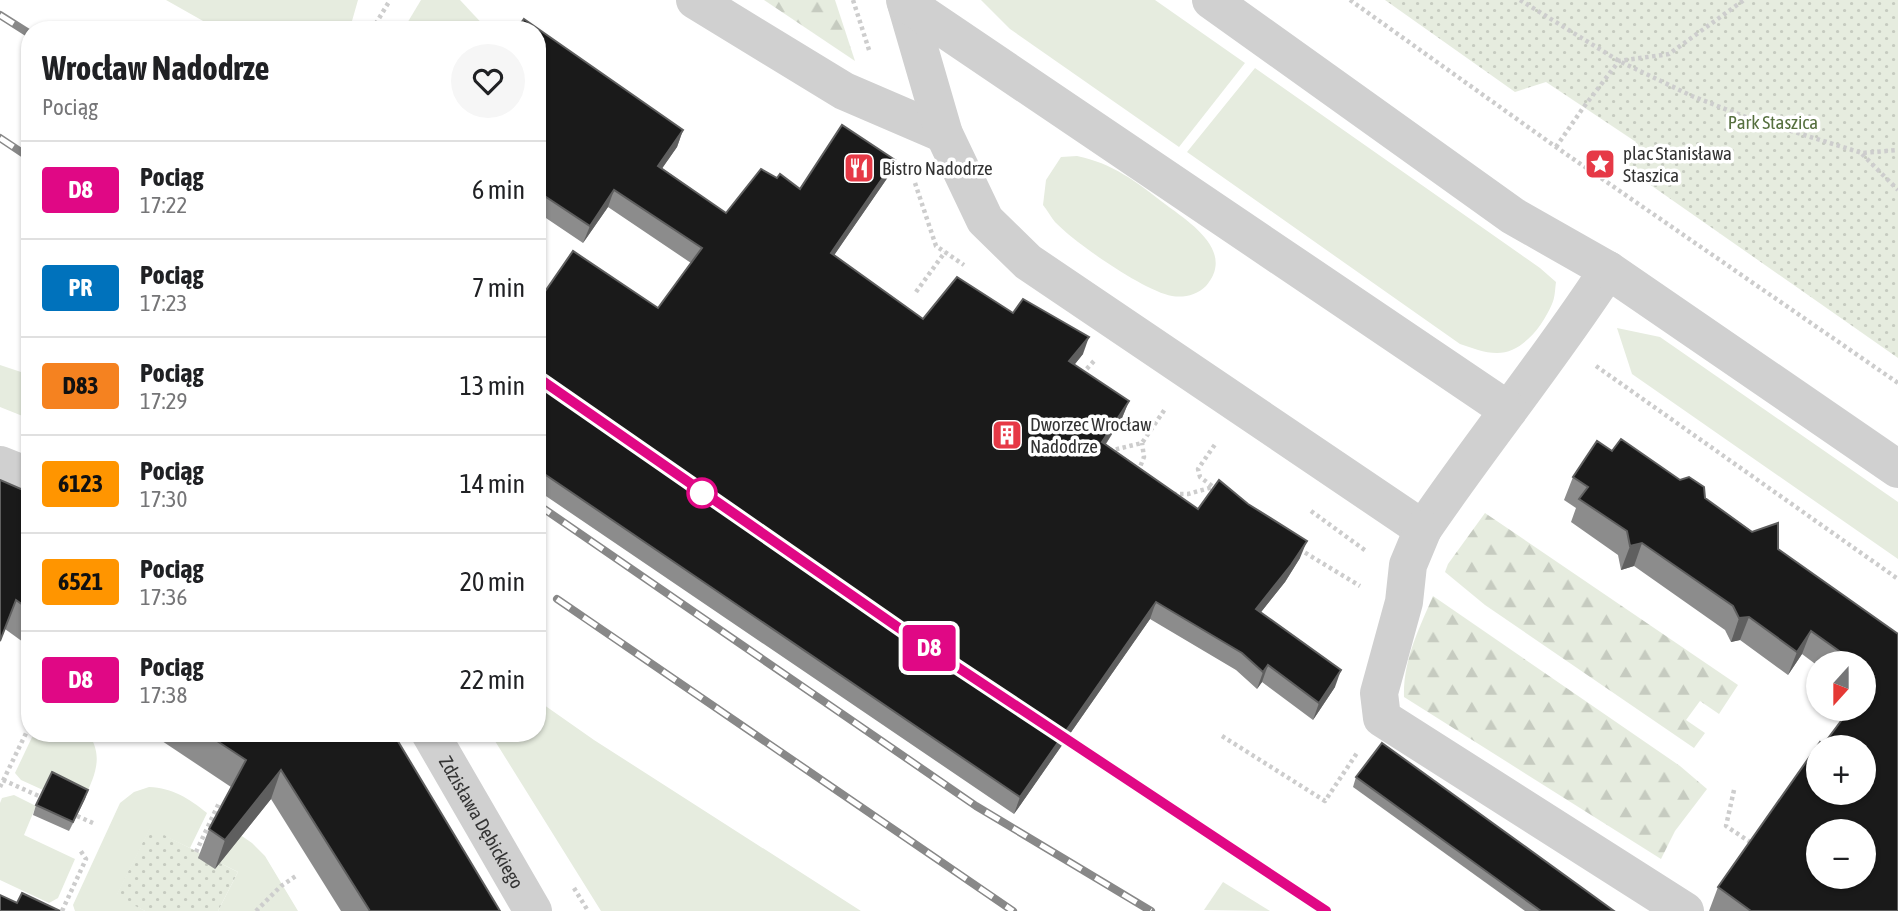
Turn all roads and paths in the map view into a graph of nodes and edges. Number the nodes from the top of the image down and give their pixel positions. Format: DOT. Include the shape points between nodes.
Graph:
graph roads {
  1 [pos="390,0"];
  2 [pos="695,0"];
  3 [pos="1211,0"];
  4 [pos="1350,0"];
  5 [pos="1520,0"];
  6 [pos="1744,0"];
  7 [pos="905,1"];
  8 [pos="377,21"];
  9 [pos="1619,61"];
  10 [pos="944,134"];
  11 [pos="1556,147"];
  12 [pos="1898,150"];
  13 [pos="1861,153"];
  14 [pos="1898,190"];
  15 [pos="945,252"];
  16 [pos="1608,270"];
  17 [pos="916,292"];
  18 [pos="1560,341"];
  19 [pos="1096,358"];
  20 [pos="1077,370"];
  21 [pos="1898,383"];
  22 [pos="1166,408"];
  23 [pos="1508,410"];
  24 [pos="1142,443"];
  25 [pos="1216,443"];
  26 [pos="1100,445"];
  27 [pos="0,465"];
  28 [pos="1898,470"];
  29 [pos="1128,472"];
  30 [pos="21,473"];
  31 [pos="1213,487"];
  32 [pos="1171,494"];
  33 [pos="1223,495"];
  34 [pos="1423,529"];
  35 [pos="1297,547"];
  36 [pos="1898,579"];
  37 [pos="1404,602"];
  38 [pos="1222,736"];
  39 [pos="22,742"];
  40 [pos="435,742"];
  41 [pos="1345,769"];
  42 [pos="3,780"];
  43 [pos="0,787"];
  44 [pos="1734,790"];
  45 [pos="41,797"];
  46 [pos="219,803"];
  47 [pos="77,816"];
  48 [pos="93,823"];
  49 [pos="1755,846"];
  50 [pos="80,850"];
  51 [pos="196,852"];
  52 [pos="296,876"];
  53 [pos="62,911"];
  54 [pos="256,911"];
  55 [pos="533,911"];
  56 [pos="1685,911"];
  1 -- 8 [label="path"];
  2 -- 10 [label="street" via="844,91"];
  3 -- 16 [label="street" via="1513,216"];
  4 -- 11 [label="path"];
  5 -- 9 [label="path"];
  6 -- 9 [label="path" via="1669,54"];
  7 -- 10 [label="street"];
  7 -- 23 [label="street"];
  9 -- 11 [label="path"];
  9 -- 13 [label="path" via="1743,116"];
  10 -- 34 [label="street" via="985,220 1028,262"];
  11 -- 21 [label="path"];
  12 -- 13 [label="path"];
  13 -- 14 [label="path"];
  15 -- 17 [label="path"];
  16 -- 18 [label="street"];
  16 -- 28 [label="street"];
  18 -- 23 [label="street"];
  18 -- 36 [label="path"];
  19 -- 20 [label="path" via="1083,375"];
  22 -- 24 [label="path"];
  23 -- 34 [label="street"];
  24 -- 26 [label="path" via="1109,452"];
  24 -- 29 [label="path" via="1142,467 1136,475"];
  25 -- 31 [label="path" via="1198,469 1200,477"];
  27 -- 30 [label="street"];
  31 -- 32 [label="path"];
  31 -- 33 [label="path"];
  34 -- 37 [label="street" via="1408,565"];
  35 -- 37 [label="path" via="1370,592"];
  37 -- 56 [label="street" via="1379,693 1381,718"];
  38 -- 41 [label="path" via="1325,801"];
  39 -- 42 [label="path"];
  40 -- 55 [label="street, Zdzisława Dębickiego"];
  42 -- 43 [label="path"];
  42 -- 45 [label="path"];
  44 -- 49 [label="path" via="1726,827"];
  46 -- 51 [label="path"];
  47 -- 48 [label="path"];
  50 -- 53 [label="path" via="86,859"];
  52 -- 54 [label="path"];
}
